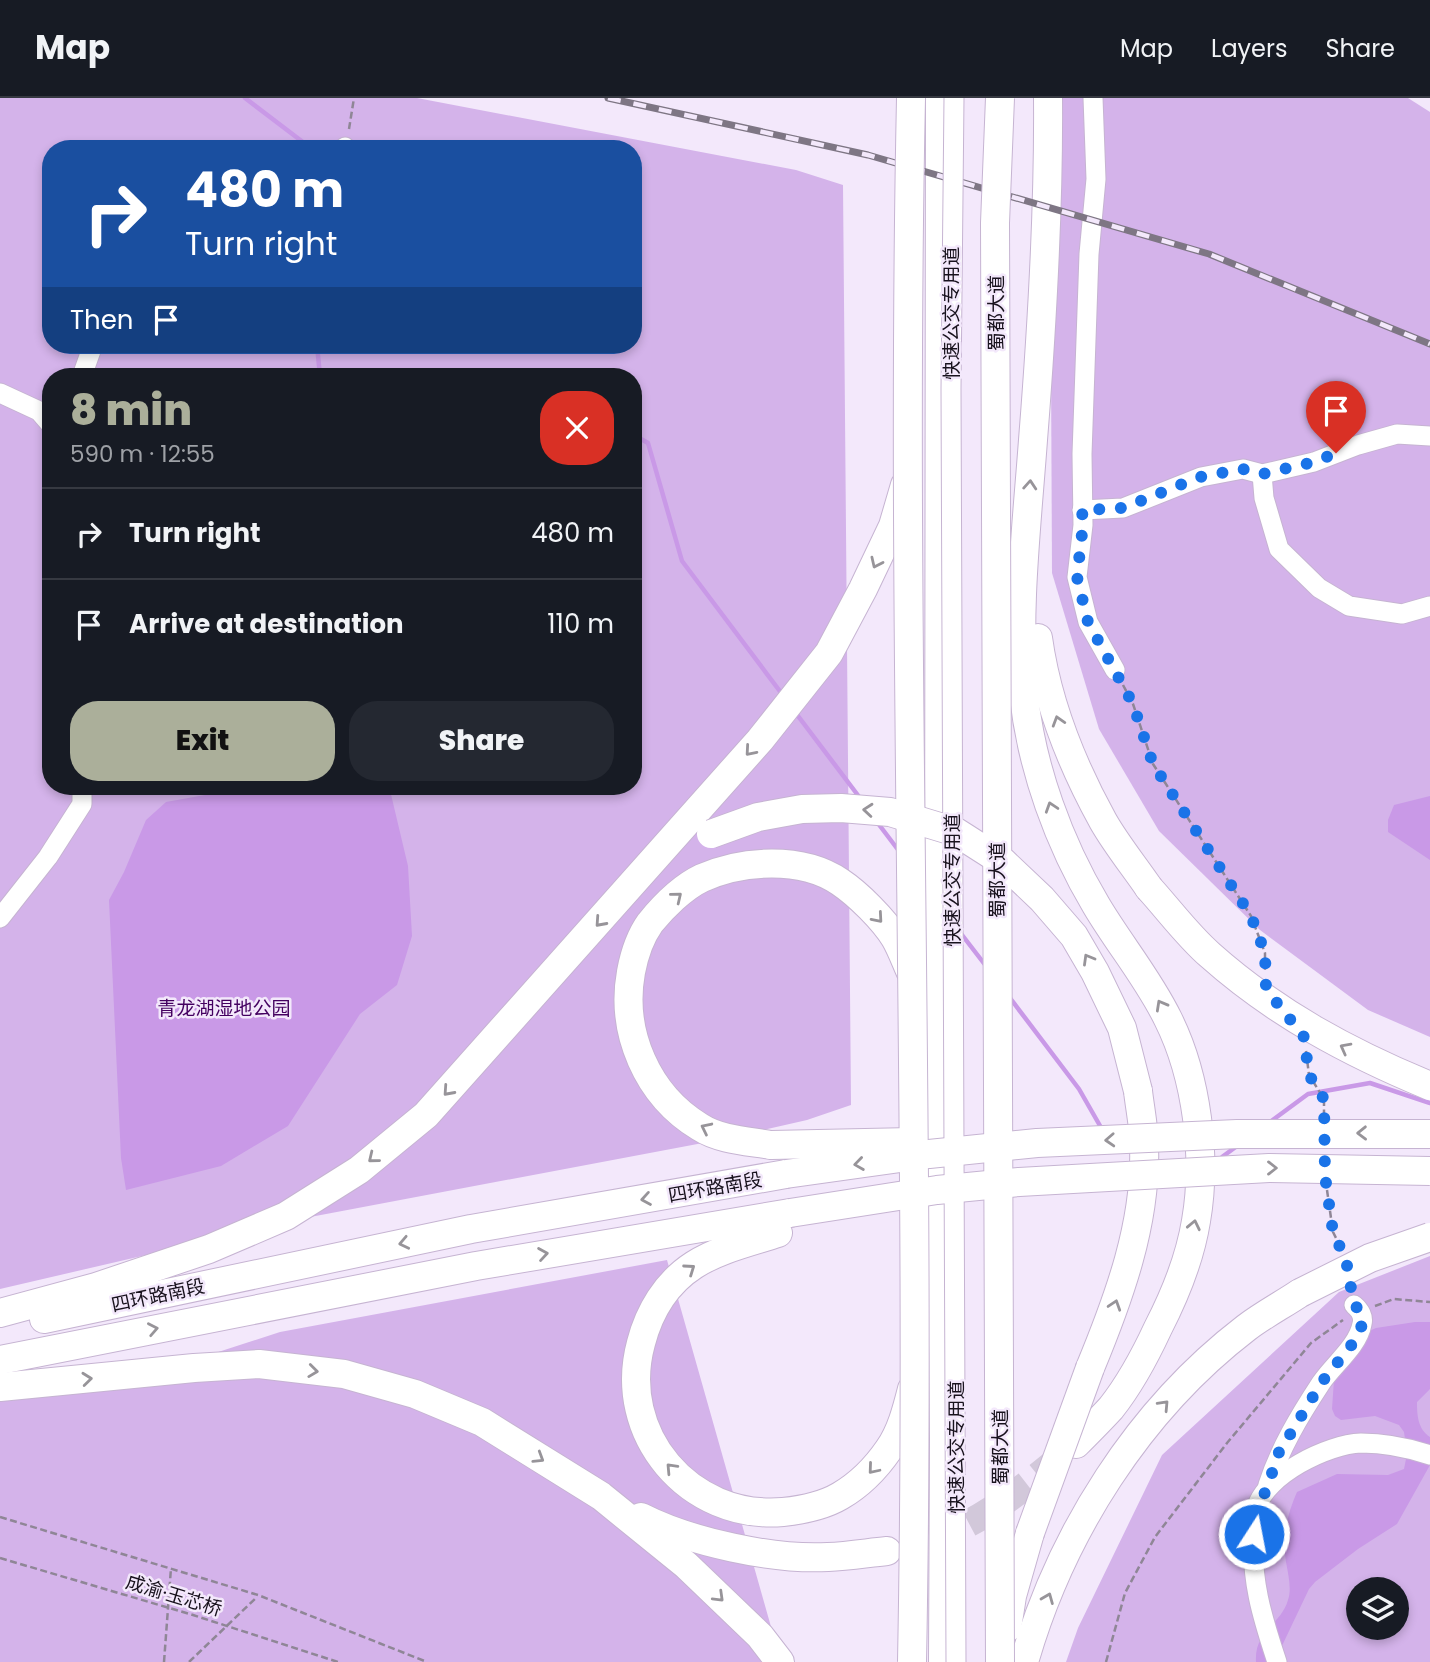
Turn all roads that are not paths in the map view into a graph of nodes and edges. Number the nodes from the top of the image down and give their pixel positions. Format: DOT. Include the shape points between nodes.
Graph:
graph roads {
  1 [pos="911,98"];
  2 [pos="919,98"];
  3 [pos="938,98"];
  4 [pos="954,98"];
  5 [pos="988,98"];
  6 [pos="1000,98"];
  7 [pos="1048,98"];
  8 [pos="1093,98"];
  9 [pos="0,393"];
  10 [pos="42,414"];
  11 [pos="921,429"];
  12 [pos="1430,436"];
  13 [pos="1262,474"];
  14 [pos="1082,510"];
  15 [pos="1026,535"];
  16 [pos="1430,606"];
  17 [pos="1115,670"];
  18 [pos="82,795"];
  19 [pos="636,881"];
  20 [pos="0,918"];
  21 [pos="920,992"];
  22 [pos="1430,1086"];
  23 [pos="1430,1134"];
  24 [pos="1037,1143"];
  25 [pos="1430,1171"];
  26 [pos="784,1223"];
  27 [pos="1430,1237"];
  28 [pos="1357,1308"];
  29 [pos="4,1319"];
  30 [pos="7,1359"];
  31 [pos="920,1363"];
  32 [pos="9,1387"];
  33 [pos="1076,1444"];
  34 [pos="1430,1455"];
  35 [pos="1267,1489"];
  36 [pos="601,1496"];
  37 [pos="887,1550"];
  38 [pos="780,1662"];
  39 [pos="912,1662"];
  40 [pos="919,1662"];
  41 [pos="942,1662"];
  42 [pos="956,1662"];
  43 [pos="988,1662"];
  44 [pos="1002,1662"];
  45 [pos="1024,1662"];
  46 [pos="1277,1662"];
  1 -- 39 [label="highway, bridge"];
  2 -- 11 [label="highway"];
  3 -- 41 [label="main road"];
  4 -- 42 [label="street, 快速公交专用道, bridge"];
  5 -- 43 [label="main road" via="984,391"];
  6 -- 44 [label="highway, 蜀都大道, bridge" via="995,223"];
  15 -- 7 [label="highway, one-way" via="1045,238"];
  8 -- 14 [label="street" via="1096,179 1089,254"];
  9 -- 10 [label="street"];
  11 -- 19 [label="highway, one-way" via="893,526 829,653 760,740"];
  11 -- 21 [label="highway"];
  12 -- 13 [label="street" via="1397,434"];
  13 -- 14 [label="street" via="1243,469 1200,477 1123,508"];
  13 -- 16 [label="street" via="1279,549 1319,588 1349,606 1402,614"];
  14 -- 17 [label="street" via="1077,577 1088,622"];
  22 -- 15 [label="highway, one-way, bridge" via="1310,1029 1258,994 1209,954 1149,888 1104,823 1068,754 1042,671"];
  33 -- 15 [label="highway, one-way" via="1111,1407 1142,1361 1177,1291 1196,1221 1201,1146 1190,1077 1170,1022 1096,905 1060,835 1035,757 1024,697"];
  18 -- 20 [label="street" via="82,804 48,857"];
  19 -- 29 [label="highway, one-way" via="426,1115 359,1170 286,1216 209,1249"];
  44 -- 19 [label="highway, one-way, bridge" via="1012,1596 1030,1533 1112,1314 1142,1198 1144,1144 1138,1091 1122,1028 1074,936 1003,862 956,832 890,812 802,809 758,817 711,834"];
  24 -- 21 [label="highway, one-way, bridge" via="771,1145 701,1128 656,1087 638,1054 629,987 635,955 649,925 670,901 700,878 770,863 808,869 838,881 895,937"];
  21 -- 31 [label="highway"];
  23 -- 24 [label="highway, 四环路南段, one-way, bridge" via="1237,1134"];
  24 -- 29 [label="highway, 四环路南段, one-way, bridge" via="786,1174"];
  26 -- 25 [label="highway, 四环路南段, one-way, bridge" via="937,1189 1269,1168"];
  30 -- 26 [label="highway, 四环路南段, one-way" via="475,1266"];
  31 -- 26 [label="highway, one-way" via="891,1447 865,1478 838,1497 801,1510 763,1513 701,1494 670,1470 649,1440 638,1404 635,1364 645,1326 667,1287 694,1265"];
  45 -- 27 [label="highway, one-way, bridge" via="1061,1564 1103,1484 1151,1419 1199,1367 1247,1327 1300,1293 1370,1258"];
  28 -- 35 [label="street" via="1363,1322 1357,1338 1322,1382 1278,1454"];
  31 -- 40 [label="highway"];
  32 -- 36 [label="highway, one-way" via="259,1364 344,1374 415,1394 482,1422"];
  34 -- 35 [label="street" via="1410,1448 1360,1443 1317,1454 1279,1476"];
  35 -- 46 [label="street" via="1256,1508 1252,1560 1261,1613"];
  36 -- 37 [label="highway" via="652,1523 758,1552 827,1557"];
  36 -- 38 [label="highway, one-way" via="686,1565 760,1636"];
}
